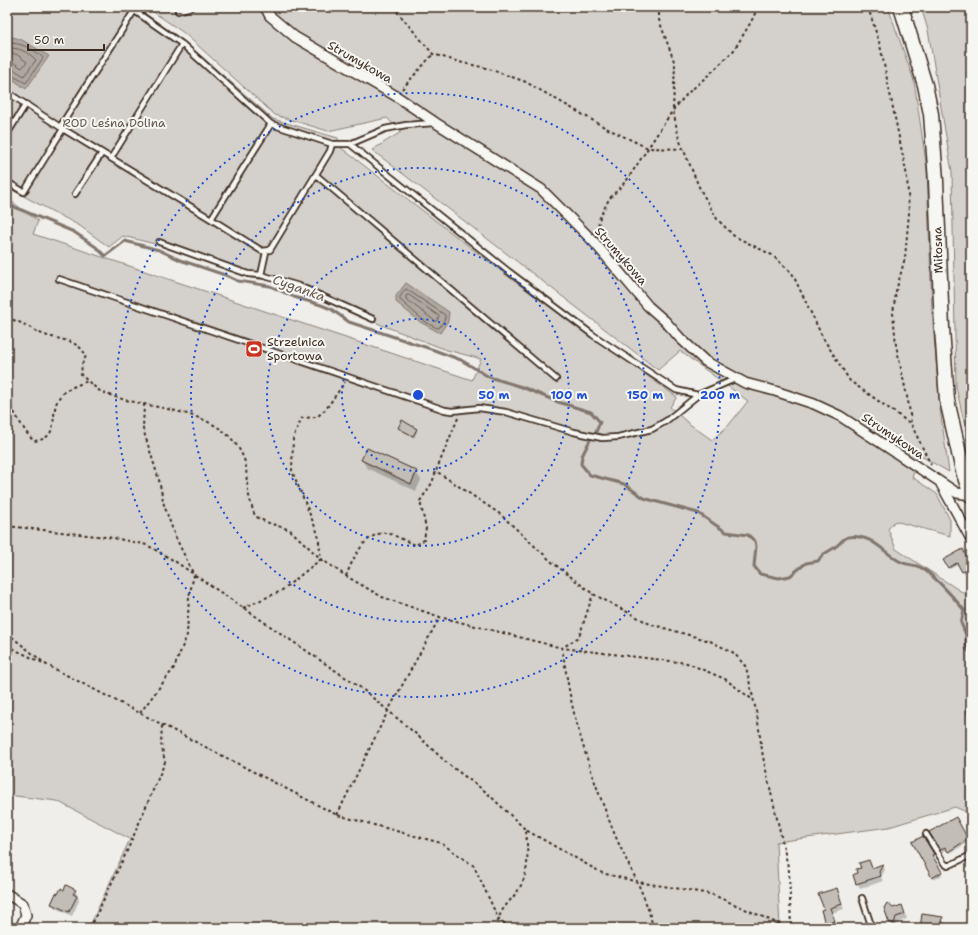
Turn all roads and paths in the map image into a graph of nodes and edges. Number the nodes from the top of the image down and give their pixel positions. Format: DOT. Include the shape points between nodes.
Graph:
graph roads {
  1 [pos="129,7"];
  2 [pos="191,7"];
  3 [pos="265,7"];
  4 [pos="393,7"];
  5 [pos="659,7"];
  6 [pos="758,7"];
  7 [pos="868,7"];
  8 [pos="901,7"];
  9 [pos="134,11"];
  10 [pos="178,11"];
  11 [pos="182,44"];
  12 [pos="433,54"];
  13 [pos="7,92"];
  14 [pos="396,96"];
  15 [pos="26,104"];
  16 [pos="673,110"];
  17 [pos="436,123"];
  18 [pos="271,124"];
  19 [pos="62,128"];
  20 [pos="7,134"];
  21 [pos="332,144"];
  22 [pos="350,144"];
  23 [pos="648,148"];
  24 [pos="683,149"];
  25 [pos="102,153"];
  26 [pos="111,158"];
  27 [pos="316,175"];
  28 [pos="7,182"];
  29 [pos="75,194"];
  30 [pos="211,219"];
  31 [pos="159,242"];
  32 [pos="594,242"];
  33 [pos="266,252"];
  34 [pos="261,275"];
  35 [pos="59,279"];
  36 [pos="7,318"];
  37 [pos="373,319"];
  38 [pos="348,376"];
  39 [pos="556,379"];
  40 [pos="735,379"];
  41 [pos="88,381"];
  42 [pos="698,395"];
  43 [pos="7,402"];
  44 [pos="144,404"];
  45 [pos="461,410"];
  46 [pos="911,424"];
  47 [pos="436,471"];
  48 [pos="940,482"];
  49 [pos="971,495"];
  50 [pos="7,526"];
  51 [pos="971,539"];
  52 [pos="322,558"];
  53 [pos="194,575"];
  54 [pos="346,576"];
  55 [pos="593,594"];
  56 [pos="243,608"];
  57 [pos="440,617"];
  58 [pos="7,633"];
  59 [pos="7,646"];
  60 [pos="562,648"];
  61 [pos="45,664"];
  62 [pos="754,700"];
  63 [pos="388,710"];
  64 [pos="140,713"];
  65 [pos="162,725"];
  66 [pos="337,815"];
  67 [pos="526,830"];
  68 [pos="926,834"];
  69 [pos="971,855"];
  70 [pos="638,882"];
  71 [pos="7,894"];
  72 [pos="862,898"];
  73 [pos="498,918"];
  74 [pos="20,928"];
  75 [pos="90,928"];
  76 [pos="497,928"];
  77 [pos="510,928"];
  78 [pos="653,928"];
  79 [pos="789,928"];
  80 [pos="872,928"];
  1 -- 9 [label="lane"];
  2 -- 10 [label="lane"];
  3 -- 14 [label="street, Strumykowa" via="270,16 295,37"];
  4 -- 12 [label="path"];
  5 -- 16 [label="path" via="659,20 675,64"];
  6 -- 16 [label="path" via="734,50"];
  7 -- 46 [label="path" via="880,45 907,176 909,213 906,243 893,313 896,345"];
  8 -- 49 [label="main road, Miłosna" via="925,85 931,114 947,400"];
  9 -- 11 [label="lane"];
  9 -- 19 [label="lane"];
  11 -- 18 [label="lane"];
  11 -- 26 [label="lane"];
  12 -- 14 [label="path"];
  12 -- 23 [label="path" via="526,82 606,128"];
  13 -- 15 [label="lane"];
  14 -- 17 [label="street, Strumykowa"];
  15 -- 19 [label="lane"];
  15 -- 20 [label="lane"];
  16 -- 23 [label="path"];
  16 -- 24 [label="path"];
  17 -- 22 [label="lane" via="385,129"];
  17 -- 32 [label="street, Strumykowa" via="541,189"];
  18 -- 21 [label="lane"];
  18 -- 30 [label="lane"];
  19 -- 25 [label="lane"];
  19 -- 28 [label="lane" via="24,192"];
  21 -- 22 [label="lane"];
  21 -- 27 [label="lane"];
  22 -- 42 [label="lane" via="508,271 594,335 676,390"];
  23 -- 24 [label="path"];
  23 -- 32 [label="path" via="627,180 609,199 600,217"];
  24 -- 46 [label="path" via="700,189 717,219 734,236 772,255 792,273 823,338 850,381"];
  25 -- 26 [label="lane"];
  25 -- 29 [label="lane"];
  26 -- 30 [label="lane"];
  27 -- 33 [label="lane" via="270,250"];
  27 -- 39 [label="lane"];
  30 -- 33 [label="lane"];
  31 -- 34 [label="lane" via="248,274"];
  32 -- 40 [label="street, Strumykowa" via="648,306 680,338 705,361"];
  33 -- 34 [label="lane"];
  34 -- 37 [label="lane" via="299,286"];
  35 -- 38 [label="lane"];
  36 -- 41 [label="path" via="22,322 36,332 80,347 86,356 81,375"];
  38 -- 45 [label="lane" via="445,410"];
  38 -- 52 [label="path" via="326,409 317,417 302,418 293,438 292,471 318,534"];
  40 -- 42 [label="lane"];
  40 -- 48 [label="street, Strumykowa" via="795,397 840,416"];
  41 -- 43 [label="path" via="62,394 55,408 50,434 44,440 34,441 26,433"];
  41 -- 44 [label="path" via="105,392"];
  42 -- 45 [label="lane" via="652,429 618,438 602,438 574,432 506,412 479,408"];
  44 -- 52 [label="path" via="204,419 226,433 245,462 247,485 255,516 290,530"];
  44 -- 53 [label="path" via="143,429 164,505 175,536"];
  45 -- 47 [label="path"];
  46 -- 48 [label="path"];
  47 -- 54 [label="path" via="432,483 420,501 426,528 424,540 416,545 387,533 373,538 361,546"];
  47 -- 55 [label="path" via="500,514 553,563"];
  48 -- 49 [label="street, Strumykowa" via="957,493"];
  48 -- 51 [label="street"];
  50 -- 53 [label="path" via="114,538 147,545"];
  52 -- 54 [label="path"];
  52 -- 56 [label="path" via="282,591"];
  53 -- 56 [label="path"];
  53 -- 64 [label="path" via="189,597 187,635 174,668"];
  54 -- 57 [label="path" via="382,597"];
  55 -- 60 [label="path" via="579,637"];
  55 -- 62 [label="path" via="650,624 710,641 734,654 746,667"];
  56 -- 63 [label="path" via="361,688"];
  57 -- 60 [label="path"];
  57 -- 63 [label="path"];
  58 -- 61 [label="path"];
  59 -- 61 [label="path"];
  60 -- 62 [label="path" via="687,663 726,679"];
  60 -- 70 [label="path" via="575,715 592,775 614,832"];
  61 -- 64 [label="path"];
  62 -- 79 [label="path" via="762,757 789,871"];
  63 -- 66 [label="path"];
  63 -- 67 [label="path" via="448,764 486,792"];
  64 -- 65 [label="path"];
  65 -- 66 [label="path"];
  65 -- 75 [label="path" via="161,743 165,762 128,849"];
  66 -- 73 [label="path" via="441,844 474,866"];
  67 -- 70 [label="path" via="602,873"];
  67 -- 73 [label="path" via="528,857 522,883"];
  68 -- 69 [label="lane" via="948,866"];
  70 -- 78 [label="path"];
  70 -- 79 [label="path" via="711,894"];
  71 -- 74 [label="street" via="23,904 26,915"];
  72 -- 80 [label="lane"];
  73 -- 76 [label="path"];
  73 -- 77 [label="path"];
}
